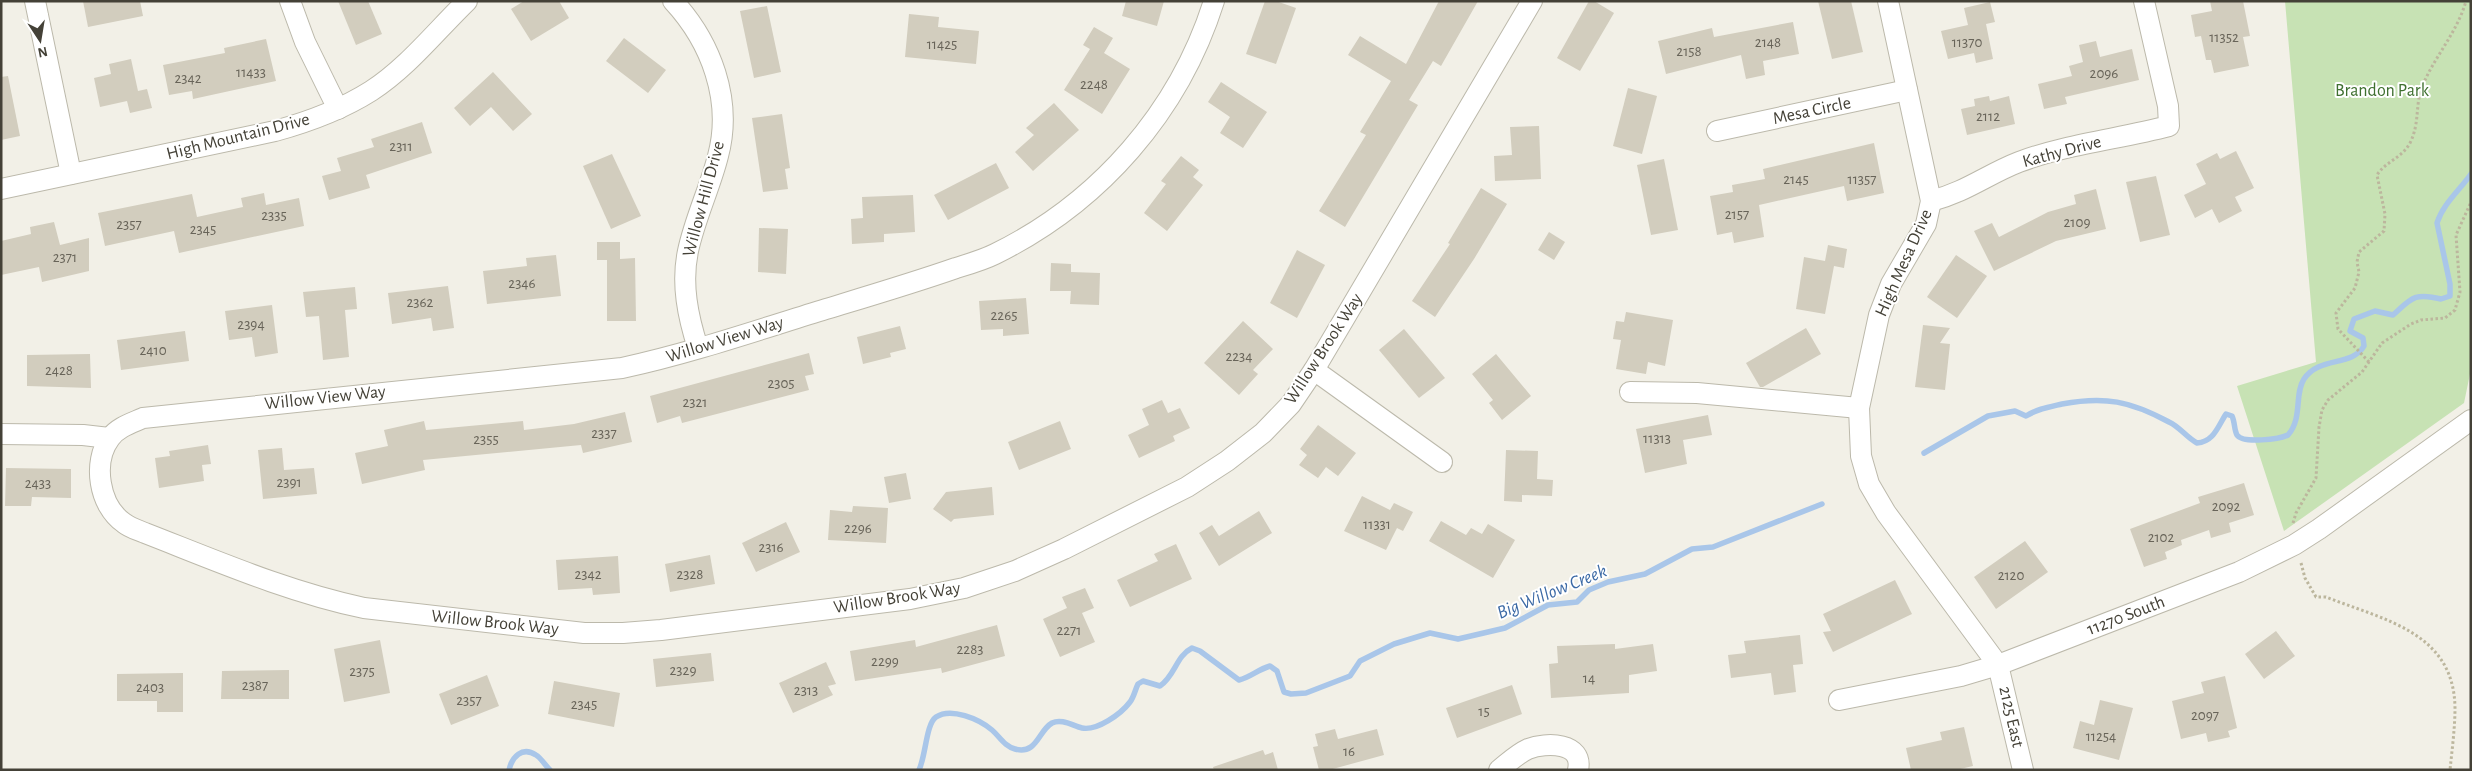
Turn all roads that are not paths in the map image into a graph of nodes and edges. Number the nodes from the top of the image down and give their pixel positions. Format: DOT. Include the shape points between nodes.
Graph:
graph roads {
  1 [pos="34,1"];
  2 [pos="290,1"];
  3 [pos="467,1"];
  4 [pos="673,1"];
  5 [pos="1214,1"];
  6 [pos="1532,1"];
  7 [pos="1888,1"];
  8 [pos="2144,1"];
  9 [pos="1908,90"];
  10 [pos="338,110"];
  11 [pos="1717,131"];
  12 [pos="71,174"];
  13 [pos="1,189"];
  14 [pos="1931,201"];
  15 [pos="698,348"];
  16 [pos="1314,370"];
  17 [pos="1630,392"];
  18 [pos="1859,408"];
  19 [pos="2471,420"];
  20 [pos="1,434"];
  21 [pos="109,438"];
  22 [pos="1442,462"];
  23 [pos="1998,665"];
  24 [pos="1839,700"];
  25 [pos="1500,770"];
  26 [pos="1578,770"];
  27 [pos="2023,770"];
  1 -- 12 [label="street"];
  2 -- 10 [label="street" via="305,42"];
  3 -- 10 [label="street, High Mountain Drive" via="400,68 372,91"];
  4 -- 15 [label="street, Willow Hill Drive" via="698,34 712,63 721,94 723,126 718,155 688,251 685,277 686,302"];
  5 -- 15 [label="street, Willow View Way" via="1192,58 1165,106 1132,150 1093,190 1046,224 994,254 961,266"];
  6 -- 16 [label="street, Willow Brook Way"];
  7 -- 9 [label="street, High Mesa Drive"];
  8 -- 14 [label="street, Kathy Drive" via="2168,106 2169,126 2053,151 2018,163 1954,195"];
  9 -- 11 [label="street, Mesa Circle"];
  9 -- 14 [label="street, High Mesa Drive"];
  10 -- 12 [label="street, High Mountain Drive" via="275,131"];
  12 -- 13 [label="street, High Mountain Drive"];
  14 -- 18 [label="street, High Mesa Drive" via="1926,224 1892,284 1880,315"];
  15 -- 21 [label="street, Willow View Way" via="622,368 167,414 144,418 121,428"];
  16 -- 21 [label="street, Willow Brook Way" via="1286,410 1228,461 1188,487 1015,571 964,588 910,599 632,632 584,633 373,609 290,589 123,523 107,504 100,481 102,459"];
  16 -- 22 [label="street"];
  17 -- 18 [label="street" via="1697,393"];
  18 -- 23 [label="street, High Mesa Drive" via="1861,456 1870,484 1886,513"];
  19 -- 23 [label="street, 11270 South" via="2297,543 2239,572"];
  20 -- 21 [label="street"];
  23 -- 24 [label="street, 11270 South" via="1961,676"];
  23 -- 27 [label="street, 2125 East"];
  25 -- 26 [label="street" via="1515,756 1529,749 1557,744 1575,753 1580,763"];
}
